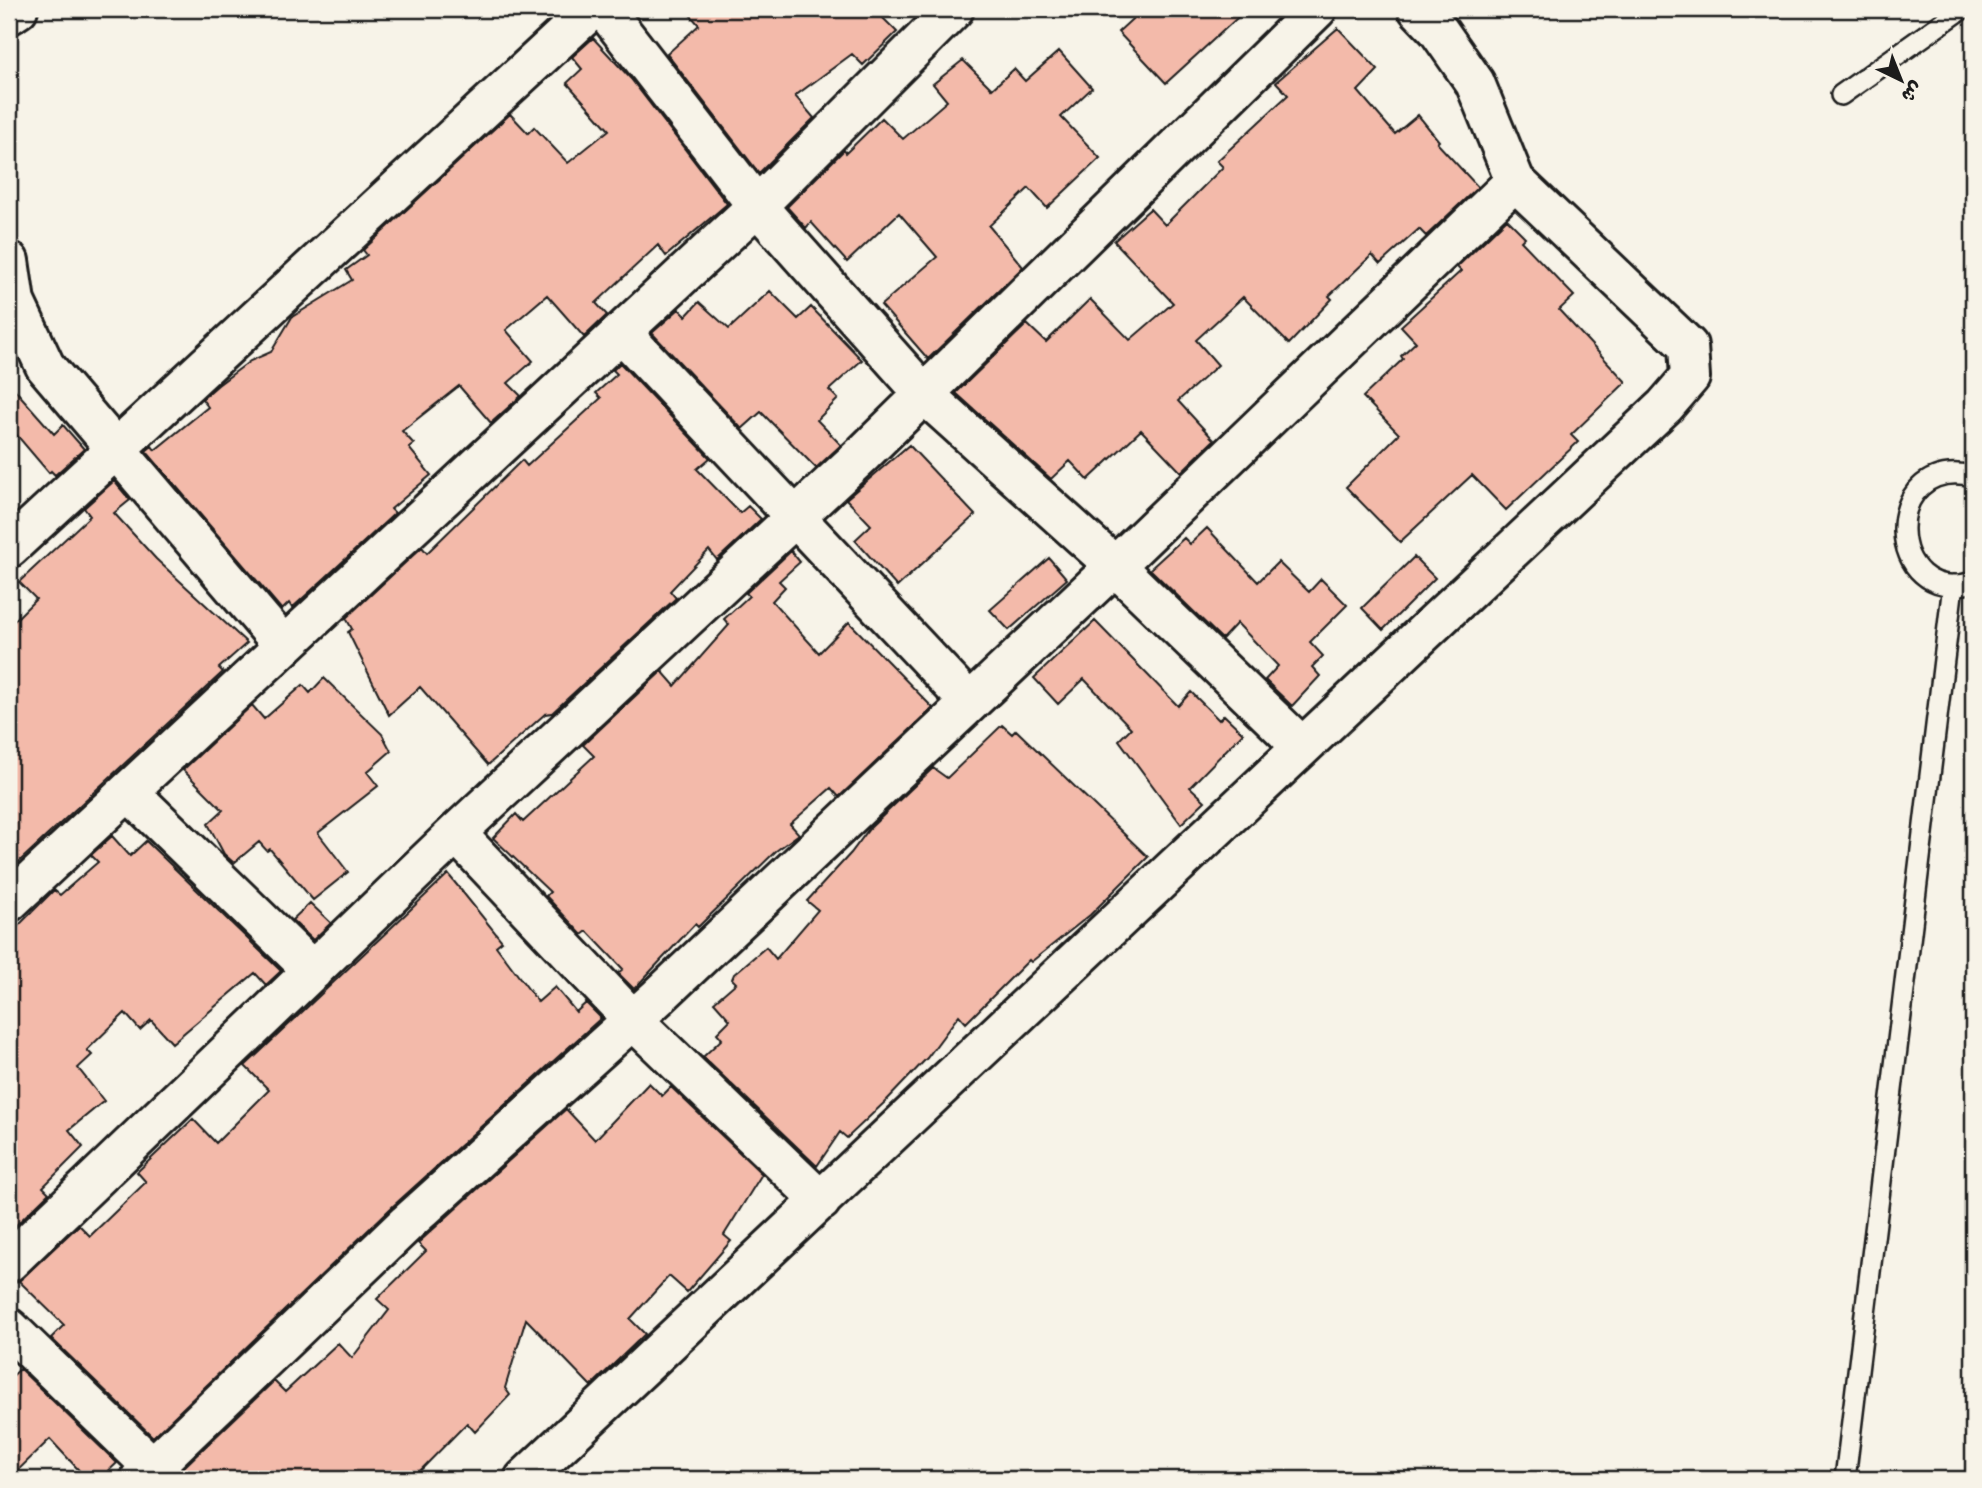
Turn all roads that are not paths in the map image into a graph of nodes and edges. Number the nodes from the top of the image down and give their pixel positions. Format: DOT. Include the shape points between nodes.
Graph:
graph roads {
  1 [pos="18,9"];
  2 [pos="592,9"];
  3 [pos="604,9"];
  4 [pos="954,9"];
  5 [pos="1317,9"];
  6 [pos="1418,9"];
  7 [pos="1962,9"];
  8 [pos="9,15"];
  9 [pos="1841,94"];
  10 [pos="1515,181"];
  11 [pos="757,206"];
  12 [pos="9,261"];
  13 [pos="622,333"];
  14 [pos="925,395"];
  15 [pos="116,450"];
  16 [pos="1973,476"];
  17 [pos="794,517"];
  18 [pos="9,548"];
  19 [pos="1115,566"];
  20 [pos="1973,582"];
  21 [pos="1953,585"];
  22 [pos="284,645"];
  23 [pos="969,702"];
  24 [pos="1301,746"];
  25 [pos="129,792"];
  26 [pos="456,833"];
  27 [pos="9,902"];
  28 [pos="313,971"];
  29 [pos="633,1020"];
  30 [pos="821,1201"];
  31 [pos="9,1262"];
  32 [pos="9,1328"];
  33 [pos="153,1475"];
  34 [pos="524,1479"];
  35 [pos="1845,1479"];
  1 -- 8 [label="street"];
  2 -- 15 [label="street"];
  3 -- 11 [label="street"];
  4 -- 11 [label="street"];
  5 -- 14 [label="street"];
  6 -- 10 [label="street" via="1475,83"];
  7 -- 9 [label="lane"];
  10 -- 19 [label="street"];
  10 -- 24 [label="street" via="1688,346 1690,377 1665,406"];
  11 -- 13 [label="street"];
  11 -- 14 [label="street"];
  12 -- 15 [label="street" via="15,302 45,366"];
  13 -- 17 [label="street"];
  13 -- 22 [label="street"];
  14 -- 17 [label="street"];
  14 -- 19 [label="street"];
  15 -- 18 [label="street"];
  15 -- 22 [label="street"];
  16 -- 21 [label="lane" via="1947,474 1932,480 1919,489 1903,517 1905,548 1913,562 1924,574"];
  17 -- 23 [label="street"];
  17 -- 26 [label="street"];
  19 -- 23 [label="street"];
  19 -- 24 [label="street"];
  20 -- 21 [label="lane"];
  21 -- 35 [label="lane"];
  22 -- 25 [label="street"];
  23 -- 29 [label="street"];
  24 -- 30 [label="street"];
  25 -- 27 [label="street"];
  25 -- 28 [label="street"];
  26 -- 28 [label="street"];
  26 -- 29 [label="street"];
  28 -- 31 [label="street"];
  29 -- 30 [label="street"];
  29 -- 33 [label="street" via="407,1223"];
  30 -- 34 [label="street"];
  32 -- 33 [label="street"];
}
